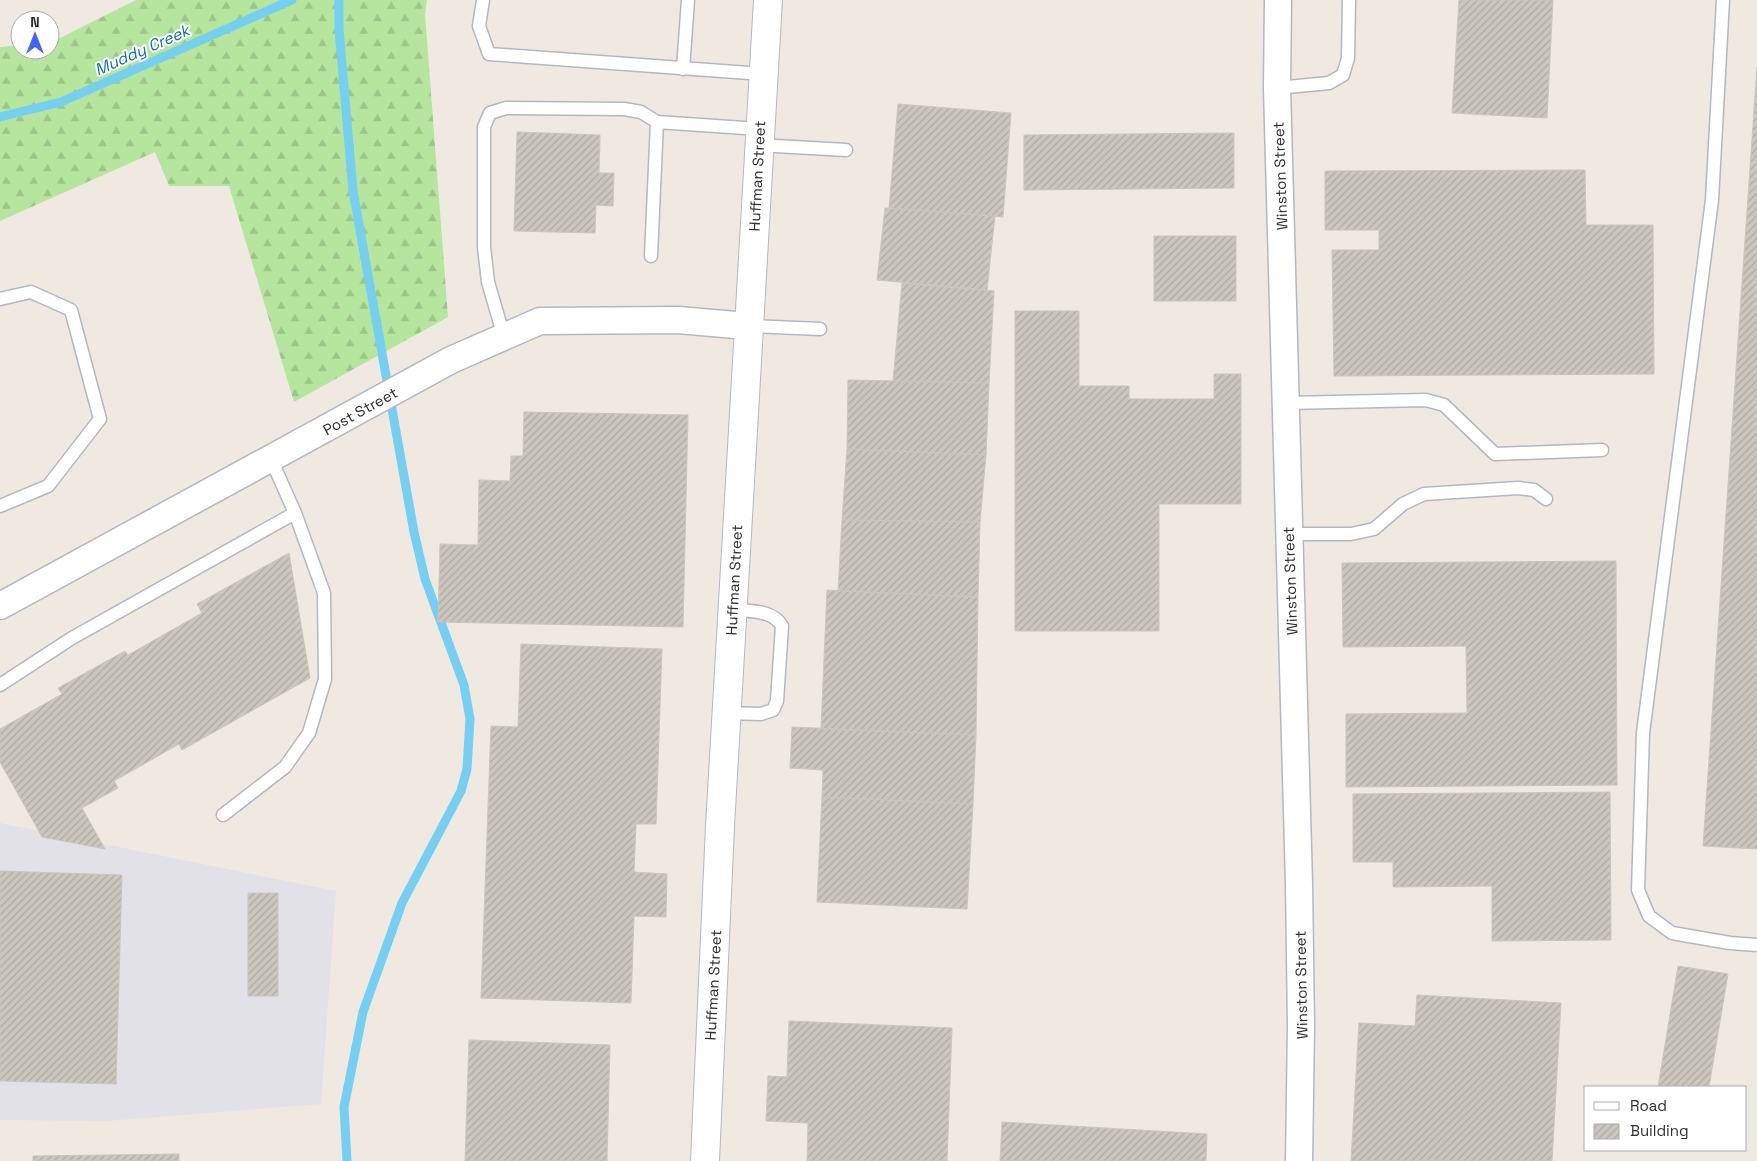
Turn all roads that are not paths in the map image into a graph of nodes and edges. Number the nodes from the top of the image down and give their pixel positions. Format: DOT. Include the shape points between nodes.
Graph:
graph roads {
  1 [pos="483,0"];
  2 [pos="688,0"];
  3 [pos="768,0"];
  4 [pos="1278,0"];
  5 [pos="1349,0"];
  6 [pos="1723,0"];
  7 [pos="683,68"];
  8 [pos="763,74"];
  9 [pos="1277,88"];
  10 [pos="657,122"];
  11 [pos="759,137"];
  12 [pos="846,150"];
  13 [pos="651,256"];
  14 [pos="0,299"];
  15 [pos="747,326"];
  16 [pos="820,329"];
  17 [pos="504,337"];
  18 [pos="1286,403"];
  19 [pos="1602,450"];
  20 [pos="271,459"];
  21 [pos="1546,498"];
  22 [pos="0,506"];
  23 [pos="295,513"];
  24 [pos="1288,534"];
  25 [pos="0,606"];
  26 [pos="732,609"];
  27 [pos="0,684"];
  28 [pos="726,713"];
  29 [pos="223,815"];
  30 [pos="1757,945"];
  31 [pos="705,1161"];
  32 [pos="1299,1161"];
  1 -- 7 [label="lane" via="479,26 489,54"];
  2 -- 7 [label="lane"];
  3 -- 8 [label="street, Huffman Street"];
  4 -- 9 [label="street, Winston Street"];
  5 -- 9 [label="lane" via="1348,58 1343,75 1330,83"];
  6 -- 30 [label="lane" via="1712,200 1644,733 1638,890 1649,916 1672,933"];
  7 -- 8 [label="lane"];
  8 -- 11 [label="street, Huffman Street"];
  9 -- 18 [label="street, Winston Street"];
  10 -- 11 [label="lane"];
  10 -- 13 [label="lane"];
  10 -- 17 [label="lane" via="640,112 624,109 506,108 490,113 484,127 484,247 488,282"];
  11 -- 12 [label="lane"];
  11 -- 15 [label="street, Huffman Street"];
  14 -- 22 [label="lane" via="31,292 71,310 100,419 48,486"];
  15 -- 16 [label="lane"];
  15 -- 17 [label="street, Post Street" via="678,320 540,321"];
  15 -- 26 [label="street, Huffman Street"];
  17 -- 20 [label="street, Post Street" via="451,360"];
  18 -- 19 [label="lane" via="1426,400 1444,405 1494,454"];
  18 -- 24 [label="street, Winston Street"];
  20 -- 23 [label="lane"];
  20 -- 25 [label="street, Post Street"];
  21 -- 24 [label="lane" via="1534,490 1518,488 1424,494 1403,504 1374,529 1351,534"];
  23 -- 27 [label="lane" via="72,638"];
  23 -- 29 [label="lane" via="324,593 325,679 309,733 285,767"];
  24 -- 32 [label="street, Winston Street" via="1302,1026"];
  26 -- 28 [label="street, Huffman Street"];
  26 -- 28 [label="lane" via="769,614 782,626 778,701 773,710 761,714"];
  28 -- 31 [label="street, Huffman Street"];
}
